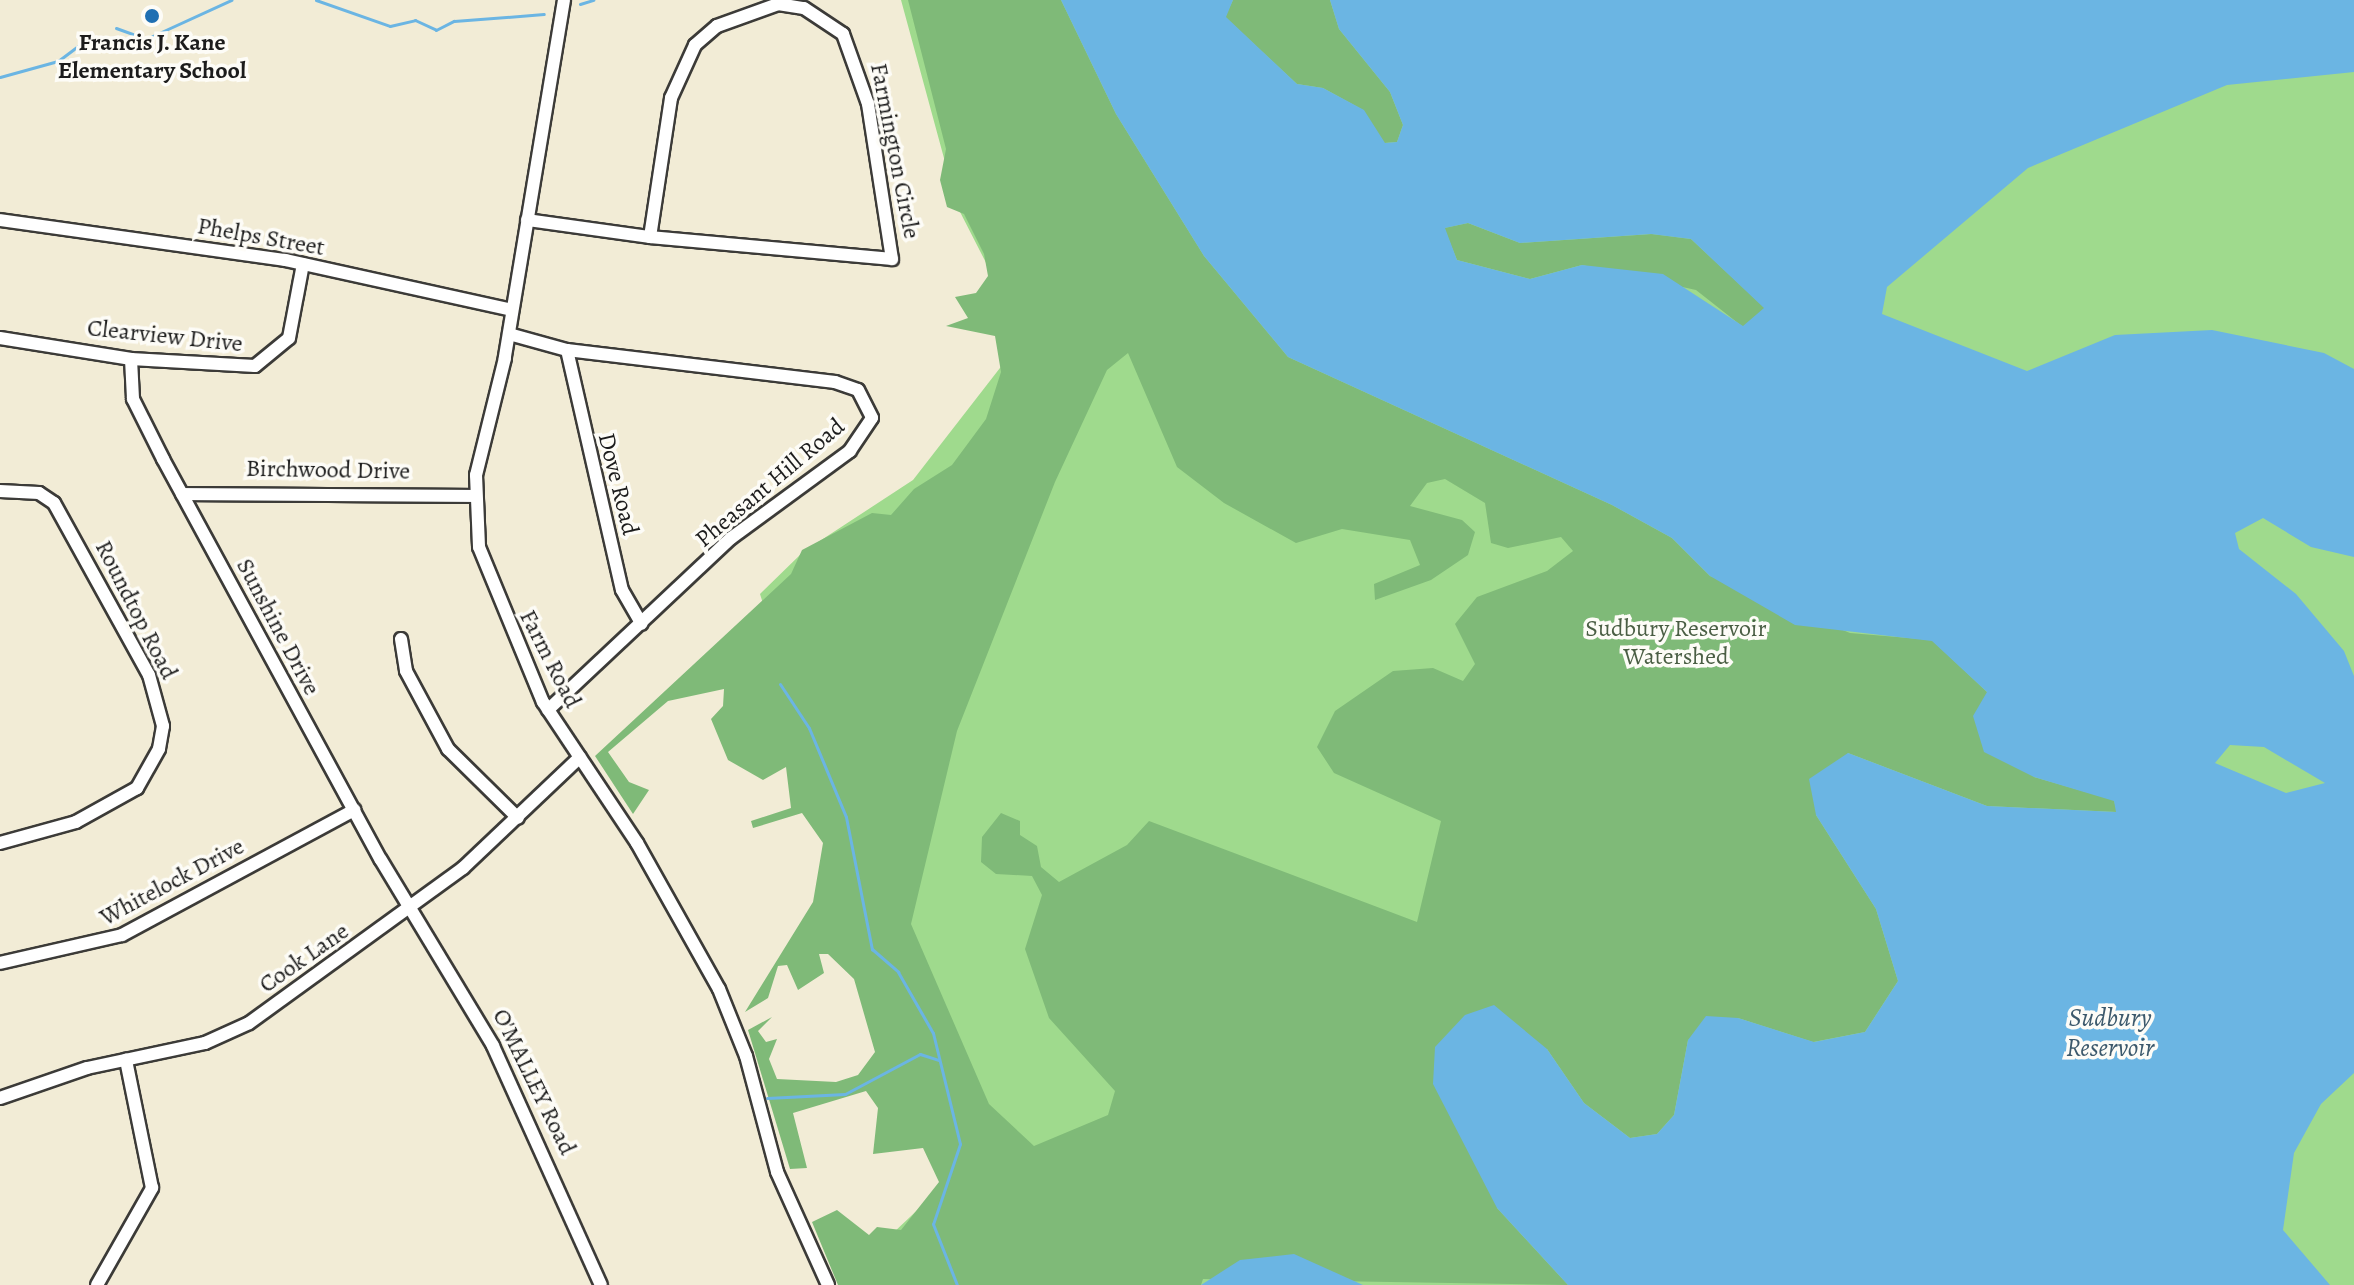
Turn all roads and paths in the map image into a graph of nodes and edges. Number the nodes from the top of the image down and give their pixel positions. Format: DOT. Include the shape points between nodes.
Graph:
graph roads {
  1 [pos="564,0"];
  2 [pos="0,220"];
  3 [pos="527,220"];
  4 [pos="650,237"];
  5 [pos="303,264"];
  6 [pos="512,310"];
  7 [pos="509,334"];
  8 [pos="0,338"];
  9 [pos="567,350"];
  10 [pos="131,359"];
  11 [pos="0,491"];
  12 [pos="182,494"];
  13 [pos="474,496"];
  14 [pos="642,624"];
  15 [pos="401,639"];
  16 [pos="548,710"];
  17 [pos="580,757"];
  18 [pos="354,810"];
  19 [pos="518,818"];
  20 [pos="0,843"];
  21 [pos="409,908"];
  22 [pos="0,963"];
  23 [pos="126,1060"];
  24 [pos="0,1098"];
  25 [pos="97,1285"];
  26 [pos="601,1285"];
  27 [pos="828,1285"];
  1 -- 3 [label="street, Farm Road"];
  2 -- 5 [label="street, Phelps Street"];
  3 -- 4 [label="street, Farmington Circle"];
  3 -- 6 [label="street, Farm Road"];
  4 -- 4 [label="street, Farmington Circle" via="671,98 695,45 729,20 778,4 804,8 843,34 868,104 892,259"];
  5 -- 6 [label="street, Phelps Street"];
  5 -- 10 [label="street, Clearview Drive" via="289,338 255,366"];
  6 -- 7 [label="street, Farm Road"];
  7 -- 9 [label="street, Pheasant Hill Road"];
  7 -- 13 [label="street, Farm Road"];
  8 -- 10 [label="street, Clearview Drive"];
  9 -- 14 [label="street, Dove Road" via="622,590"];
  9 -- 14 [label="street, Pheasant Hill Road" via="835,382 869,400 872,418 850,451 742,530"];
  10 -- 12 [label="street, Sunshine Drive" via="133,399"];
  11 -- 20 [label="street, Roundtop Road" via="39,493 54,503 149,675 163,726 159,749 137,788 76,822"];
  12 -- 13 [label="street, Birchwood Drive"];
  12 -- 18 [label="street, Sunshine Drive"];
  13 -- 16 [label="street, Farm Road" via="484,571"];
  14 -- 16 [label="street, Pheasant Hill Road"];
  15 -- 19 [label="street" via="406,671 448,749"];
  16 -- 17 [label="street, Farm Road"];
  17 -- 19 [label="street, Cook Lane"];
  17 -- 27 [label="street, Farm Road" via="674,904 719,989 746,1056 777,1172"];
  18 -- 21 [label="street, Sunshine Drive"];
  18 -- 22 [label="street, Whitelock Drive" via="122,935"];
  19 -- 21 [label="street, Cook Lane"];
  21 -- 23 [label="street, Cook Lane" via="238,1029"];
  21 -- 26 [label="street, O'MALLEY Road" via="493,1046"];
  23 -- 24 [label="street, Cook Lane"];
  23 -- 25 [label="street" via="152,1188"];
}
